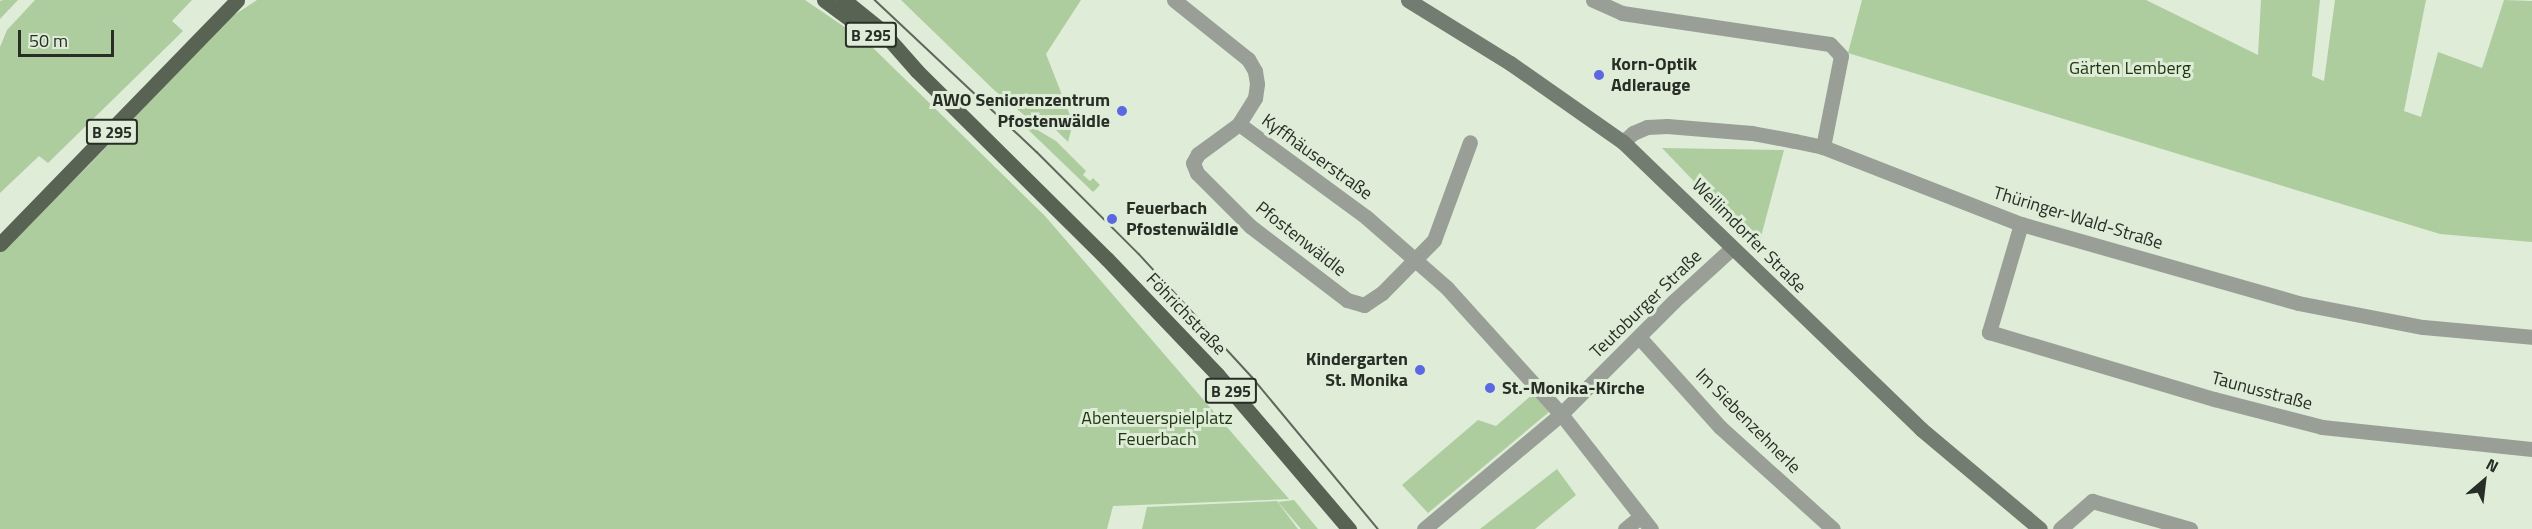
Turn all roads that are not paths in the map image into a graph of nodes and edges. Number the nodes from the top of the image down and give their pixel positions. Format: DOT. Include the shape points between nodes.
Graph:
graph roads {
  1 [pos="237,0"];
  2 [pos="247,0"];
  3 [pos="824,0"];
  4 [pos="844,0"];
  5 [pos="1174,0"];
  6 [pos="1408,0"];
  7 [pos="1593,0"];
  8 [pos="222,19"];
  9 [pos="917,71"];
  10 [pos="1239,124"];
  11 [pos="1470,142"];
  12 [pos="1623,142"];
  13 [pos="1823,147"];
  14 [pos="2021,224"];
  15 [pos="0,244"];
  16 [pos="1732,248"];
  17 [pos="1415,260"];
  18 [pos="1639,337"];
  19 [pos="2532,337"];
  20 [pos="1561,414"];
  21 [pos="2532,449"];
  22 [pos="1640,517"];
  23 [pos="1348,529"];
  24 [pos="1424,529"];
  25 [pos="1625,529"];
  26 [pos="1651,529"];
  27 [pos="1833,529"];
  28 [pos="2040,529"];
  29 [pos="2060,529"];
  30 [pos="2190,529"];
  1 -- 8 [label="main road, B 295"];
  2 -- 8 [label="main road, B 295"];
  3 -- 9 [label="main road, B 295"];
  4 -- 9 [label="main road, B 295" via="880,29"];
  5 -- 10 [label="street, Kyffhäuserstraße" via="1248,59 1255,71 1255,98"];
  6 -- 12 [label="street, Weilimdorfer Straße" via="1510,63"];
  7 -- 13 [label="street" via="1622,13 1830,45 1841,56"];
  8 -- 15 [label="main road, B 295"];
  9 -- 23 [label="main road, Föhrichstraße / B 295" via="1107,259 1216,374"];
  10 -- 17 [label="street, Kyffhäuserstraße" via="1366,217"];
  10 -- 17 [label="street, Pfostenwäldle" via="1198,153 1193,164 1250,226 1309,273 1347,300 1364,305"];
  11 -- 17 [label="street" via="1434,240"];
  12 -- 13 [label="street, Thüringer-Wald-Straße" via="1647,127 1667,126 1752,133"];
  12 -- 16 [label="street, Weilimdorfer Straße"];
  13 -- 14 [label="street, Thüringer-Wald-Straße"];
  14 -- 19 [label="street, Thüringer-Wald-Straße" via="2343,313 2423,327"];
  14 -- 21 [label="street, Taunusstraße" via="1989,332 2322,427"];
  16 -- 18 [label="street, Teutoburger Straße"];
  16 -- 28 [label="street, Weilimdorfer Straße" via="1921,429"];
  17 -- 20 [label="street, Kyffhäuserstraße" via="1447,288"];
  18 -- 20 [label="street, Teutoburger Straße"];
  18 -- 27 [label="street, Im Siebenzehnerle" via="1720,427"];
  20 -- 22 [label="street, Kyffhäuserstraße"];
  20 -- 24 [label="street, Teutoburger Straße"];
  22 -- 25 [label="street"];
  22 -- 26 [label="street, Kyffhäuserstraße"];
  29 -- 30 [label="street" via="2092,501"];
}
